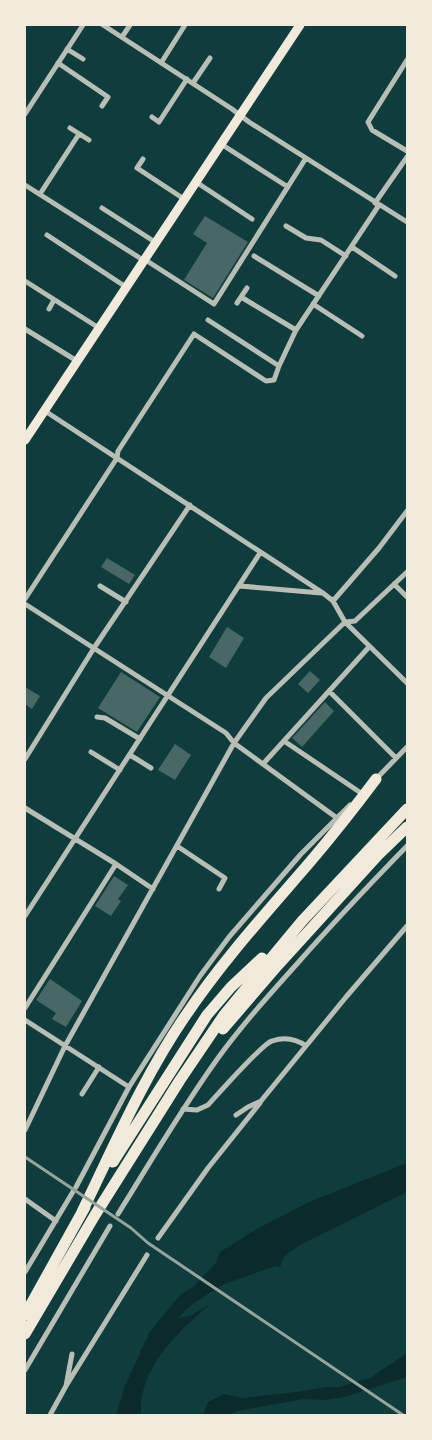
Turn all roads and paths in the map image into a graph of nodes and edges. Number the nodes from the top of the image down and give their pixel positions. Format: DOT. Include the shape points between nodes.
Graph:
graph roads {
  1 [pos="83,25"];
  2 [pos="104,25"];
  3 [pos="130,25"];
  4 [pos="185,25"];
  5 [pos="300,25"];
  6 [pos="122,37"];
  7 [pos="67,49"];
  8 [pos="210,58"];
  9 [pos="83,59"];
  10 [pos="407,60"];
  11 [pos="161,63"];
  12 [pos="58,64"];
  13 [pos="186,79"];
  14 [pos="193,83"];
  15 [pos="102,106"];
  16 [pos="25,114"];
  17 [pos="240,115"];
  18 [pos="152,117"];
  19 [pos="70,128"];
  20 [pos="79,134"];
  21 [pos="89,140"];
  22 [pos="221,144"];
  23 [pos="407,150"];
  24 [pos="306,158"];
  25 [pos="407,158"];
  26 [pos="143,159"];
  27 [pos="196,182"];
  28 [pos="25,185"];
  29 [pos="288,187"];
  30 [pos="40,194"];
  31 [pos="184,199"];
  32 [pos="377,204"];
  33 [pos="102,208"];
  34 [pos="252,219"];
  35 [pos="407,222"];
  36 [pos="286,226"];
  37 [pos="47,235"];
  38 [pos="155,242"];
  39 [pos="352,247"];
  40 [pos="254,256"];
  41 [pos="346,256"];
  42 [pos="144,259"];
  43 [pos="395,276"];
  44 [pos="25,281"];
  45 [pos="126,287"];
  46 [pos="247,288"];
  47 [pos="319,296"];
  48 [pos="241,297"];
  49 [pos="54,300"];
  50 [pos="237,304"];
  51 [pos="313,304"];
  52 [pos="49,309"];
  53 [pos="208,320"];
  54 [pos="99,328"];
  55 [pos="25,329"];
  56 [pos="296,330"];
  57 [pos="362,336"];
  58 [pos="76,362"];
  59 [pos="279,366"];
  60 [pos="45,411"];
  61 [pos="25,440"];
  62 [pos="117,458"];
  63 [pos="190,505"];
  64 [pos="407,511"];
  65 [pos="260,553"];
  66 [pos="407,572"];
  67 [pos="394,584"];
  68 [pos="100,586"];
  69 [pos="240,586"];
  70 [pos="323,593"];
  71 [pos="407,596"];
  72 [pos="25,598"];
  73 [pos="333,601"];
  74 [pos="126,602"];
  75 [pos="25,604"];
  76 [pos="344,622"];
  77 [pos="369,647"];
  78 [pos="94,648"];
  79 [pos="407,682"];
  80 [pos="329,691"];
  81 [pos="168,696"];
  82 [pos="97,717"];
  83 [pos="140,740"];
  84 [pos="284,741"];
  85 [pos="234,743"];
  86 [pos="407,747"];
  87 [pos="91,752"];
  88 [pos="130,755"];
  89 [pos="25,758"];
  90 [pos="396,758"];
  91 [pos="263,764"];
  92 [pos="151,768"];
  93 [pos="120,770"];
  94 [pos="376,778"];
  95 [pos="361,793"];
  96 [pos="25,808"];
  97 [pos="407,809"];
  98 [pos="337,818"];
  99 [pos="407,827"];
  100 [pos="76,840"];
  101 [pos="177,846"];
  102 [pos="407,846"];
  103 [pos="116,864"];
  104 [pos="153,889"];
  105 [pos="219,889"];
  106 [pos="25,916"];
  107 [pos="302,921"];
  108 [pos="407,926"];
  109 [pos="25,1008"];
  110 [pos="25,1020"];
  111 [pos="66,1046"];
  112 [pos="306,1046"];
  113 [pos="99,1068"];
  114 [pos="129,1087"];
  115 [pos="82,1094"];
  116 [pos="261,1101"];
  117 [pos="183,1109"];
  118 [pos="236,1115"];
  119 [pos="25,1130"];
  120 [pos="138,1147"];
  121 [pos="25,1199"];
  122 [pos="82,1212"];
  123 [pos="118,1214"];
  124 [pos="56,1221"];
  125 [pos="110,1226"];
  126 [pos="158,1238"];
  127 [pos="148,1255"];
  128 [pos="25,1272"];
  129 [pos="25,1315"];
  130 [pos="25,1334"];
  131 [pos="72,1354"];
  132 [pos="25,1370"];
  133 [pos="66,1386"];
  134 [pos="50,1415"];
  1 -- 7 [label="street"];
  2 -- 6 [label="street"];
  3 -- 6 [label="street"];
  4 -- 11 [label="street"];
  5 -- 17 [label="main road"];
  6 -- 11 [label="street"];
  7 -- 9 [label="street"];
  7 -- 12 [label="street"];
  8 -- 14 [label="street"];
  10 -- 23 [label="street" via="368,122 372,130"];
  11 -- 13 [label="street"];
  12 -- 15 [label="street" via="108,97"];
  12 -- 16 [label="street"];
  13 -- 14 [label="street"];
  13 -- 18 [label="street" via="159,122"];
  14 -- 17 [label="street"];
  17 -- 22 [label="main road"];
  17 -- 24 [label="street"];
  19 -- 20 [label="street"];
  20 -- 21 [label="street"];
  20 -- 30 [label="street"];
  22 -- 27 [label="main road"];
  22 -- 29 [label="street"];
  24 -- 29 [label="street"];
  24 -- 32 [label="street"];
  25 -- 32 [label="street"];
  26 -- 31 [label="street" via="137,168"];
  27 -- 31 [label="main road"];
  27 -- 34 [label="street"];
  28 -- 30 [label="street"];
  29 -- 42 [label="street" via="214,304"];
  30 -- 42 [label="street"];
  31 -- 38 [label="main road"];
  32 -- 35 [label="street"];
  32 -- 39 [label="street"];
  33 -- 38 [label="street"];
  36 -- 41 [label="street" via="306,238 321,240"];
  37 -- 45 [label="street"];
  38 -- 42 [label="main road"];
  39 -- 41 [label="street"];
  39 -- 43 [label="street"];
  40 -- 47 [label="street"];
  41 -- 47 [label="street"];
  42 -- 45 [label="main road"];
  44 -- 49 [label="street"];
  45 -- 54 [label="main road"];
  46 -- 48 [label="street"];
  47 -- 51 [label="street"];
  48 -- 50 [label="street"];
  48 -- 56 [label="street"];
  49 -- 52 [label="street"];
  49 -- 54 [label="street"];
  51 -- 56 [label="street"];
  51 -- 57 [label="street"];
  53 -- 59 [label="street"];
  54 -- 58 [label="main road"];
  55 -- 58 [label="street"];
  56 -- 59 [label="street"];
  58 -- 60 [label="main road"];
  59 -- 62 [label="street" via="274,380 266,381 194,334 118,451"];
  60 -- 61 [label="main road"];
  60 -- 62 [label="street"];
  62 -- 63 [label="street"];
  62 -- 72 [label="street"];
  63 -- 65 [label="street"];
  63 -- 74 [label="street"];
  64 -- 73 [label="street"];
  65 -- 69 [label="street"];
  65 -- 70 [label="street"];
  66 -- 67 [label="street"];
  67 -- 71 [label="street"];
  67 -- 76 [label="street" via="355,621"];
  68 -- 74 [label="street"];
  69 -- 70 [label="street"];
  69 -- 81 [label="street"];
  70 -- 73 [label="street"];
  73 -- 76 [label="street"];
  74 -- 78 [label="street"];
  75 -- 78 [label="street"];
  76 -- 77 [label="street"];
  76 -- 85 [label="street" via="266,698"];
  77 -- 79 [label="street"];
  77 -- 80 [label="street"];
  78 -- 81 [label="street"];
  78 -- 89 [label="street"];
  80 -- 84 [label="street"];
  80 -- 90 [label="street"];
  81 -- 83 [label="street"];
  81 -- 85 [label="street" via="226,733"];
  82 -- 83 [label="street" via="105,718"];
  83 -- 88 [label="street"];
  84 -- 91 [label="street"];
  84 -- 95 [label="street"];
  85 -- 91 [label="street"];
  85 -- 101 [label="street"];
  86 -- 90 [label="street"];
  87 -- 93 [label="street"];
  88 -- 92 [label="street"];
  88 -- 93 [label="street"];
  90 -- 94 [label="street"];
  91 -- 98 [label="street"];
  93 -- 100 [label="street"];
  94 -- 95 [label="street"];
  94 -- 122 [label="highway" via="332,836 251,928 185,1016 154,1066"];
  95 -- 98 [label="street"];
  96 -- 100 [label="street"];
  97 -- 107 [label="highway"];
  98 -- 114 [label="street" via="228,937"];
  99 -- 120 [label="highway" via="231,1019"];
  100 -- 103 [label="street"];
  100 -- 106 [label="street"];
  101 -- 104 [label="street"];
  101 -- 105 [label="street" via="225,878"];
  102 -- 117 [label="street" via="257,1009"];
  103 -- 104 [label="street"];
  103 -- 109 [label="street"];
  104 -- 111 [label="street"];
  107 -- 120 [label="highway" via="224,1015"];
  107 -- 122 [label="highway" via="231,987 208,1015"];
  108 -- 112 [label="street"];
  110 -- 111 [label="street"];
  111 -- 113 [label="street"];
  111 -- 119 [label="street"];
  112 -- 116 [label="street"];
  112 -- 117 [label="street" via="286,1038 270,1041 208,1105 197,1110"];
  113 -- 114 [label="street"];
  113 -- 115 [label="street"];
  114 -- 124 [label="street"];
  116 -- 118 [label="street"];
  116 -- 126 [label="street"];
  117 -- 123 [label="street"];
  120 -- 130 [label="highway"];
  121 -- 124 [label="street"];
  122 -- 129 [label="highway"];
  124 -- 128 [label="street"];
  125 -- 132 [label="street"];
  127 -- 133 [label="street"];
  131 -- 133 [label="street"];
  133 -- 134 [label="street"];
}
